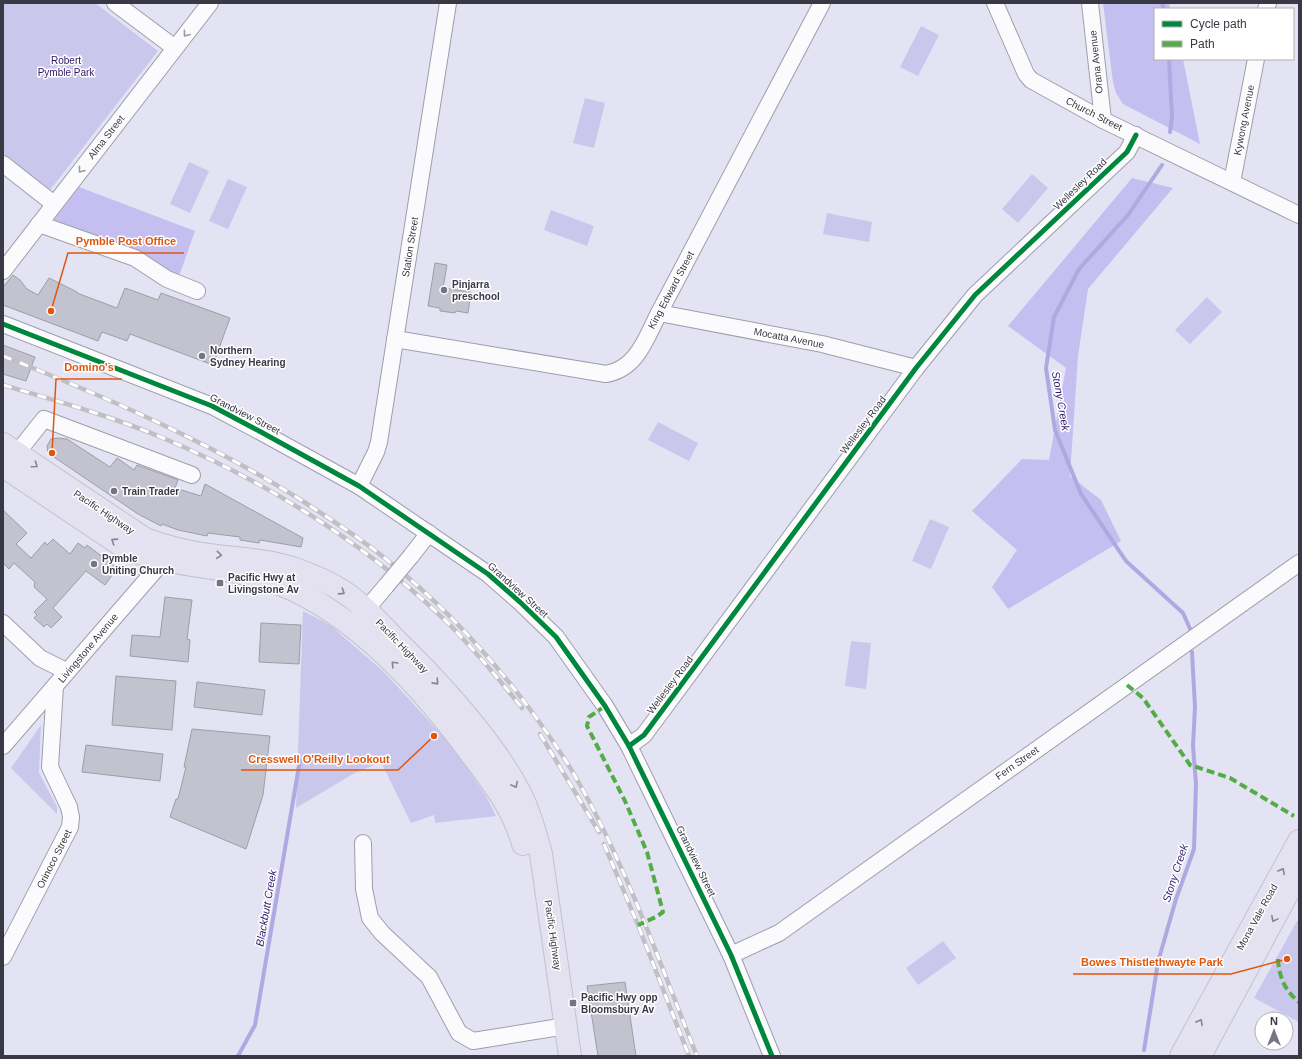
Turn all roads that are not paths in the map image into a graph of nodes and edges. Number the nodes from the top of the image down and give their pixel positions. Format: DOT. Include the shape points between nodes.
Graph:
graph roads {
  1 [pos="115,3"];
  2 [pos="210,3"];
  3 [pos="448,3"];
  4 [pos="822,3"];
  5 [pos="995,3"];
  6 [pos="1090,3"];
  7 [pos="175,48"];
  8 [pos="1256,60"];
  9 [pos="1103,120"];
  10 [pos="1136,136"];
  11 [pos="3,164"];
  12 [pos="1232,182"];
  13 [pos="54,204"];
  14 [pos="1299,215"];
  15 [pos="39,224"];
  16 [pos="3,271"];
  17 [pos="197,291"];
  18 [pos="660,313"];
  19 [pos="3,324"];
  20 [pos="395,339"];
  21 [pos="916,368"];
  22 [pos="8,454"];
  23 [pos="192,475"];
  24 [pos="359,486"];
  25 [pos="429,533"];
  26 [pos="165,554"];
  27 [pos="1299,563"];
  28 [pos="366,609"];
  29 [pos="3,623"];
  30 [pos="353,627"];
  31 [pos="66,671"];
  32 [pos="56,686"];
  33 [pos="3,746"];
  34 [pos="629,746"];
  35 [pos="1299,841"];
  36 [pos="362,843"];
  37 [pos="1299,872"];
  38 [pos="731,955"];
  39 [pos="3,957"];
  40 [pos="559,1027"];
  41 [pos="556,1056"];
  42 [pos="570,1056"];
  43 [pos="772,1056"];
  44 [pos="1181,1056"];
  45 [pos="1200,1056"];
  1 -- 7 [label="street"];
  2 -- 7 [label="street, Alma Street, one-way"];
  3 -- 20 [label="street, Station Street"];
  4 -- 18 [label="street, King Edward Street"];
  5 -- 9 [label="street, Church Street" via="1031,80"];
  6 -- 9 [label="street, Orana Avenue"];
  7 -- 13 [label="street, Alma Street, one-way"];
  8 -- 12 [label="street, Kywong Avenue"];
  9 -- 10 [label="street, Church Street"];
  10 -- 12 [label="street, Church Street"];
  10 -- 21 [label="street, Wellesley Road" via="1126,152 975,295"];
  11 -- 13 [label="street"];
  12 -- 14 [label="street, Church Street"];
  13 -- 15 [label="street, Alma Street"];
  15 -- 16 [label="street, Alma Street"];
  15 -- 17 [label="street" via="135,258 167,279"];
  18 -- 20 [label="street, King Edward Street" via="628,366 606,374"];
  18 -- 21 [label="street, Mocatta Avenue" via="822,344"];
  19 -- 24 [label="street, Grandview Street" via="212,406"];
  20 -- 24 [label="street, Station Street" via="377,447"];
  21 -- 34 [label="street, Wellesley Road" via="644,735"];
  22 -- 23 [label="street" via="44,419"];
  22 -- 26 [label="highway, Pacific Highway"];
  24 -- 25 [label="street, Grandview Street"];
  25 -- 28 [label="street, bridge"];
  25 -- 34 [label="street, Grandview Street" via="488,574 556,637 605,706"];
  26 -- 28 [label="highway, Pacific Highway, one-way" via="198,553 265,561 322,580 344,592"];
  26 -- 30 [label="highway, Pacific Highway" via="279,583 313,600"];
  26 -- 31 [label="street, Livingstone Avenue"];
  27 -- 38 [label="street, Fern Street" via="779,933"];
  28 -- 30 [label="street"];
  28 -- 40 [label="highway, Pacific Highway, one-way" via="413,656 485,739 522,799 541,854"];
  29 -- 31 [label="street" via="40,658"];
  40 -- 30 [label="highway, Pacific Highway, one-way" via="527,862 519,830 508,807 493,782 447,720 379,649"];
  31 -- 32 [label="street, Livingstone Avenue"];
  32 -- 33 [label="street, Livingstone Avenue"];
  32 -- 39 [label="street, Orinoco Street" via="50,767 69,807 70,827"];
  34 -- 38 [label="street, Grandview Street"];
  44 -- 35 [label="highway, Mona Vale Road, one-way"];
  36 -- 40 [label="street" via="364,889 370,918 382,933 429,977 459,1033 473,1040"];
  37 -- 45 [label="highway, Mona Vale Road, one-way"];
  38 -- 43 [label="street, Grandview Street"];
  40 -- 41 [label="highway, Pacific Highway"];
  40 -- 42 [label="highway, Pacific Highway"];
}
